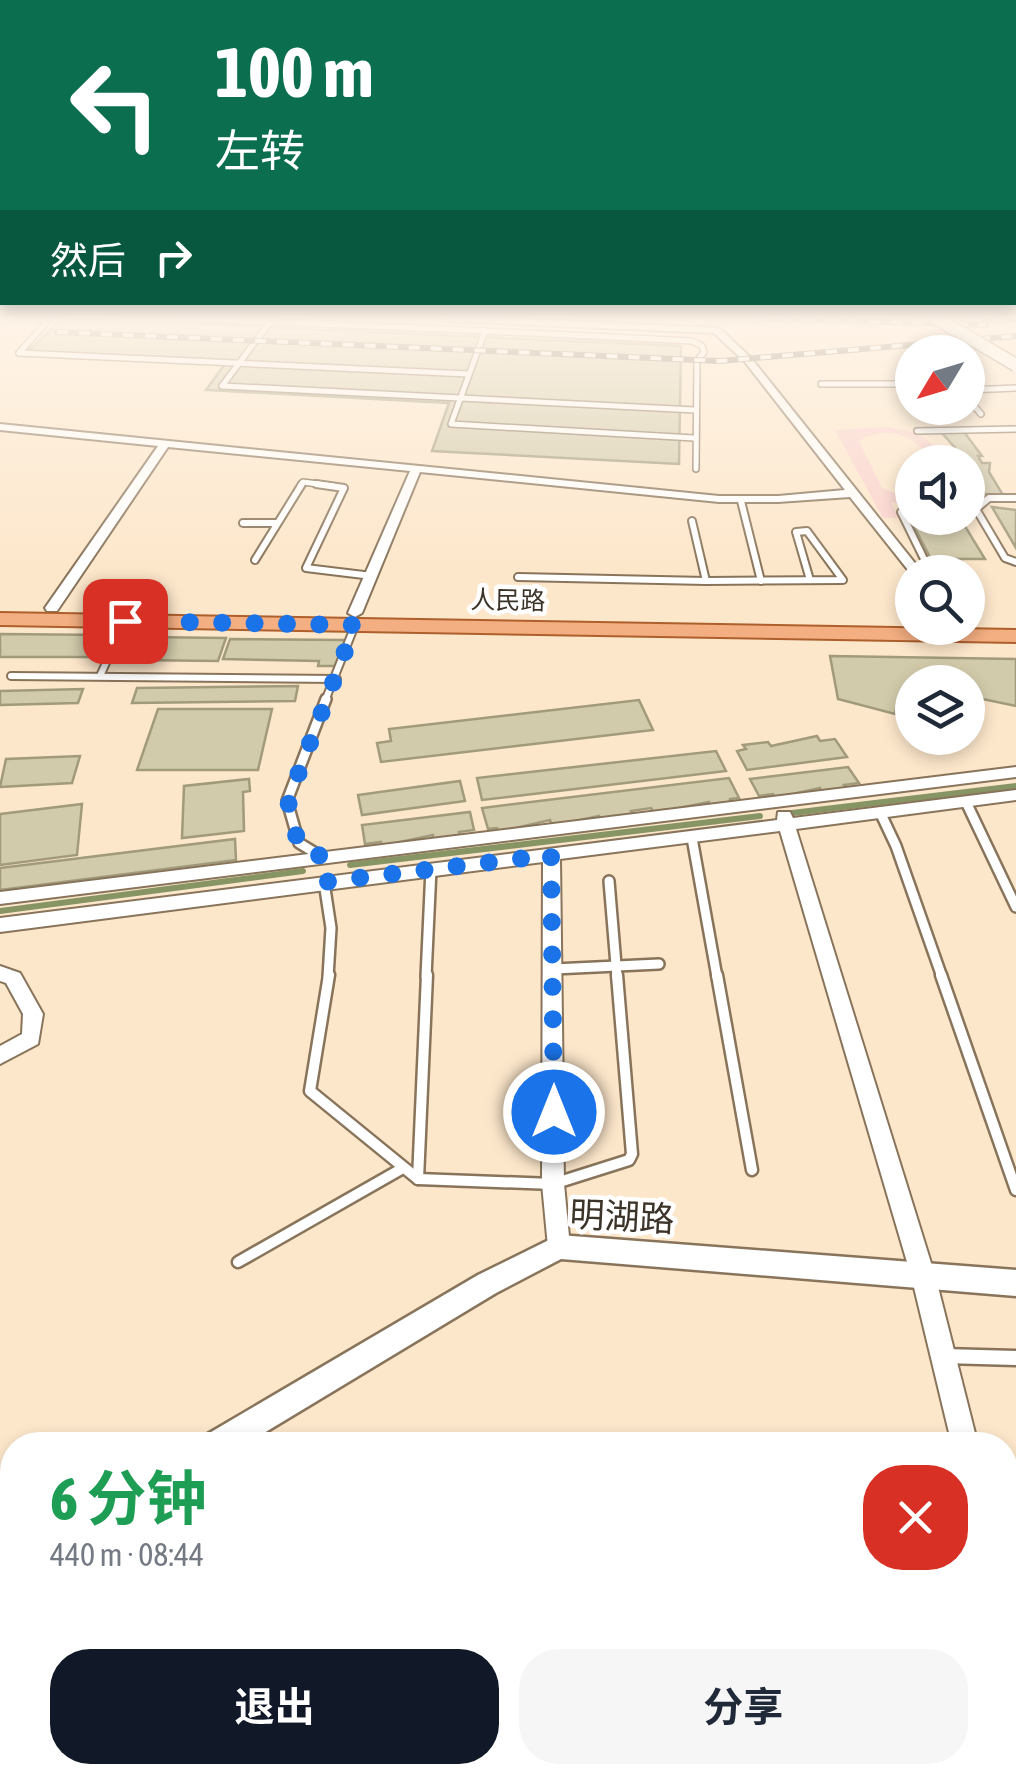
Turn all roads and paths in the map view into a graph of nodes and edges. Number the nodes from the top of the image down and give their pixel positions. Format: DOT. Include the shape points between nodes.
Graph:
graph roads {
  1 [pos="459,401"];
  2 [pos="508,401"];
  3 [pos="695,401"];
  4 [pos="780,401"];
  5 [pos="695,410"];
  6 [pos="0,427"];
  7 [pos="1016,429"];
  8 [pos="917,431"];
  9 [pos="694,438"];
  10 [pos="165,443"];
  11 [pos="416,467"];
  12 [pos="696,469"];
  13 [pos="852,493"];
  14 [pos="1016,498"];
  15 [pos="741,501"];
  16 [pos="985,501"];
  17 [pos="692,521"];
  18 [pos="243,522"];
  19 [pos="276,523"];
  20 [pos="985,528"];
  21 [pos="902,555"];
  22 [pos="254,560"];
  23 [pos="1016,562"];
  24 [pos="372,576"];
  25 [pos="518,577"];
  26 [pos="810,580"];
  27 [pos="706,581"];
  28 [pos="761,582"];
  29 [pos="0,607"];
  30 [pos="52,608"];
  31 [pos="0,619"];
  32 [pos="355,619"];
  33 [pos="125,621"];
  34 [pos="895,622"];
  35 [pos="985,624"];
  36 [pos="1016,624"];
  37 [pos="1016,636"];
  38 [pos="11,676"];
  39 [pos="100,676"];
  40 [pos="337,679"];
  41 [pos="1016,772"];
  42 [pos="1016,795"];
  43 [pos="966,802"];
  44 [pos="780,803"];
  45 [pos="880,812"];
  46 [pos="786,825"];
  47 [pos="692,838"];
  48 [pos="551,855"];
  49 [pos="322,857"];
  50 [pos="432,869"];
  51 [pos="609,880"];
  52 [pos="324,882"];
  53 [pos="0,898"];
  54 [pos="1016,907"];
  55 [pos="0,926"];
  56 [pos="659,964"];
  57 [pos="618,966"];
  58 [pos="554,969"];
  59 [pos="0,973"];
  60 [pos="0,1056"];
  61 [pos="403,1168"];
  62 [pos="752,1170"];
  63 [pos="418,1179"];
  64 [pos="554,1184"];
  65 [pos="1016,1190"];
  66 [pos="559,1247"];
  67 [pos="238,1262"];
  68 [pos="924,1279"];
  69 [pos="1016,1284"];
  70 [pos="943,1356"];
  71 [pos="1016,1358"];
  72 [pos="238,1432"];
  73 [pos="962,1432"];
  1 -- 9 [label="lane" via="451,424"];
  2 -- 5 [label="lane"];
  3 -- 5 [label="lane"];
  4 -- 13 [label="street"];
  5 -- 9 [label="lane"];
  6 -- 10 [label="street"];
  7 -- 8 [label="lane"];
  9 -- 12 [label="lane"];
  10 -- 11 [label="street"];
  10 -- 30 [label="street"];
  11 -- 15 [label="street"];
  11 -- 24 [label="street"];
  13 -- 15 [label="street"];
  13 -- 21 [label="street"];
  14 -- 16 [label="lane"];
  15 -- 28 [label="lane"];
  17 -- 27 [label="lane"];
  18 -- 19 [label="lane"];
  19 -- 22 [label="lane"];
  19 -- 24 [label="lane" via="303,482 344,488 306,568"];
  20 -- 23 [label="lane" via="1005,558"];
  24 -- 32 [label="street"];
  25 -- 27 [label="lane"];
  26 -- 26 [label="lane" via="796,532 807,530 842,580"];
  26 -- 28 [label="lane"];
  27 -- 28 [label="lane"];
  29 -- 30 [label="main road, 人民路"];
  30 -- 32 [label="main road, 人民路"];
  31 -- 33 [label="main road, 人民路"];
  32 -- 33 [label="main road, 人民路"];
  32 -- 34 [label="main road, 人民路"];
  32 -- 37 [label="main road, 人民路"];
  32 -- 40 [label="lane"];
  33 -- 39 [label="lane"];
  35 -- 36 [label="main road"];
  38 -- 39 [label="lane"];
  39 -- 40 [label="lane"];
  40 -- 49 [label="lane" via="288,801 298,843"];
  41 -- 44 [label="street"];
  42 -- 43 [label="street"];
  43 -- 45 [label="street"];
  43 -- 54 [label="lane"];
  44 -- 46 [label="street"];
  44 -- 49 [label="street"];
  45 -- 46 [label="street"];
  45 -- 65 [label="lane"];
  46 -- 47 [label="street"];
  46 -- 68 [label="street"];
  47 -- 48 [label="street"];
  47 -- 62 [label="lane"];
  48 -- 50 [label="street"];
  48 -- 58 [label="street"];
  49 -- 52 [label="street"];
  49 -- 53 [label="street"];
  50 -- 52 [label="street"];
  50 -- 63 [label="lane"];
  51 -- 57 [label="lane"];
  52 -- 55 [label="street"];
  52 -- 61 [label="lane" via="331,899 330,950 310,1091"];
  56 -- 57 [label="lane"];
  57 -- 58 [label="lane"];
  57 -- 64 [label="lane" via="632,1154"];
  58 -- 64 [label="street"];
  59 -- 60 [label="street" via="13,978 35,1022 32,1038"];
  61 -- 63 [label="lane"];
  61 -- 67 [label="lane"];
  63 -- 64 [label="lane"];
  64 -- 66 [label="street"];
  66 -- 68 [label="street, 明湖路"];
  66 -- 72 [label="street, 明湖路"];
  68 -- 69 [label="street, 明湖路"];
  68 -- 70 [label="street"];
  70 -- 71 [label="lane"];
  70 -- 73 [label="street"];
}
